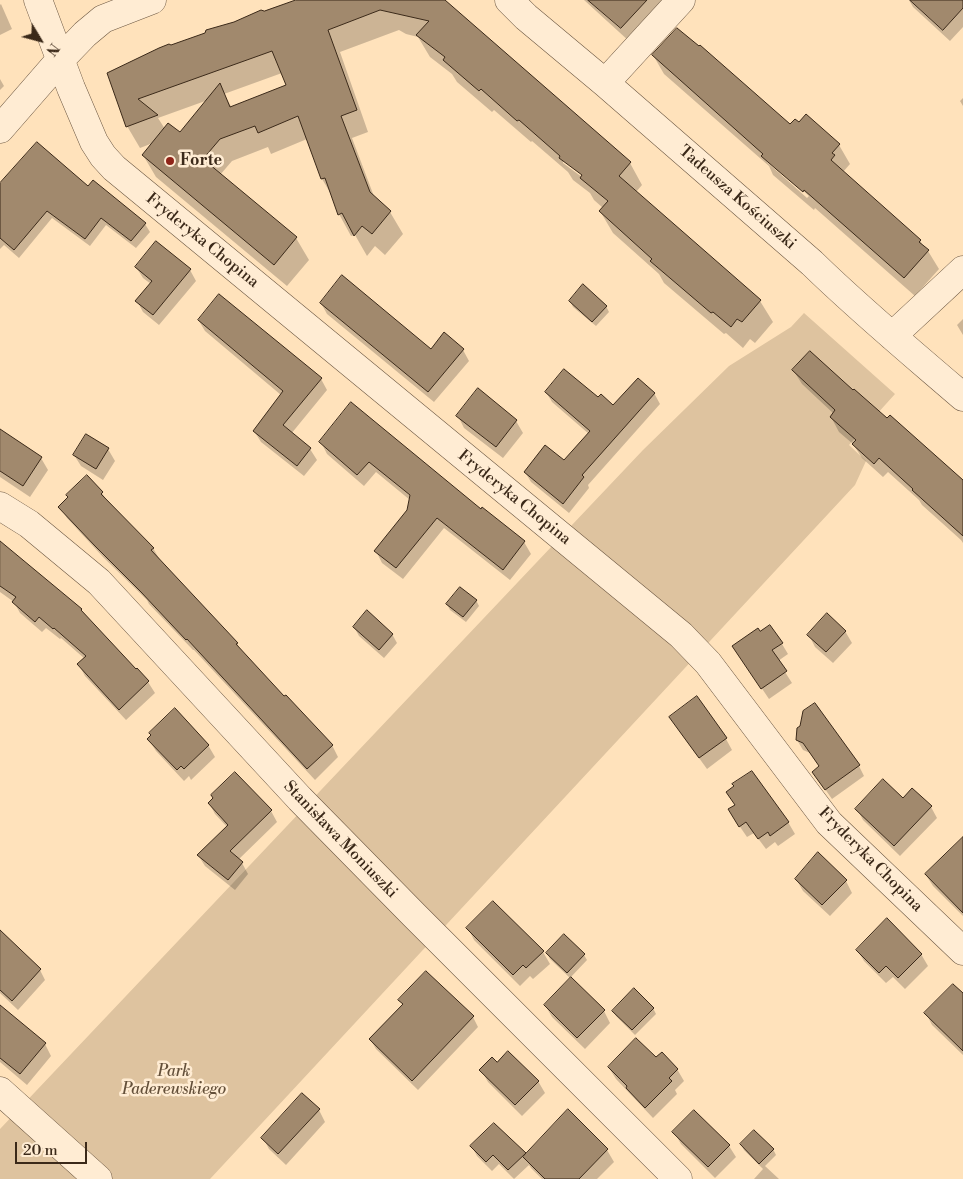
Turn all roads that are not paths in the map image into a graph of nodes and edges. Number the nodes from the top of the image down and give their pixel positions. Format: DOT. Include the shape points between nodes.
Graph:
graph roads {
  1 [pos="38,0"];
  2 [pos="152,0"];
  3 [pos="509,0"];
  4 [pos="681,0"];
  5 [pos="60,60"];
  6 [pos="606,83"];
  7 [pos="0,129"];
  8 [pos="963,270"];
  9 [pos="892,336"];
  10 [pos="963,397"];
  11 [pos="0,506"];
  12 [pos="963,951"];
  13 [pos="0,1090"];
  14 [pos="98,1179"];
  15 [pos="678,1179"];
  1 -- 5 [label="street, Fryderyka Chopina"];
  2 -- 5 [label="street" via="104,19"];
  3 -- 6 [label="street, Tadeusza Kościuszki"];
  4 -- 6 [label="street"];
  5 -- 7 [label="street"];
  5 -- 12 [label="street, Fryderyka Chopina" via="94,142 114,168 681,636 708,663 829,823"];
  6 -- 9 [label="street, Tadeusza Kościuszki"];
  8 -- 9 [label="street"];
  9 -- 10 [label="street, Tadeusza Kościuszki"];
  11 -- 15 [label="street, Stanisława Moniuszki" via="29,524 99,582 300,799"];
  13 -- 14 [label="street"];
}
